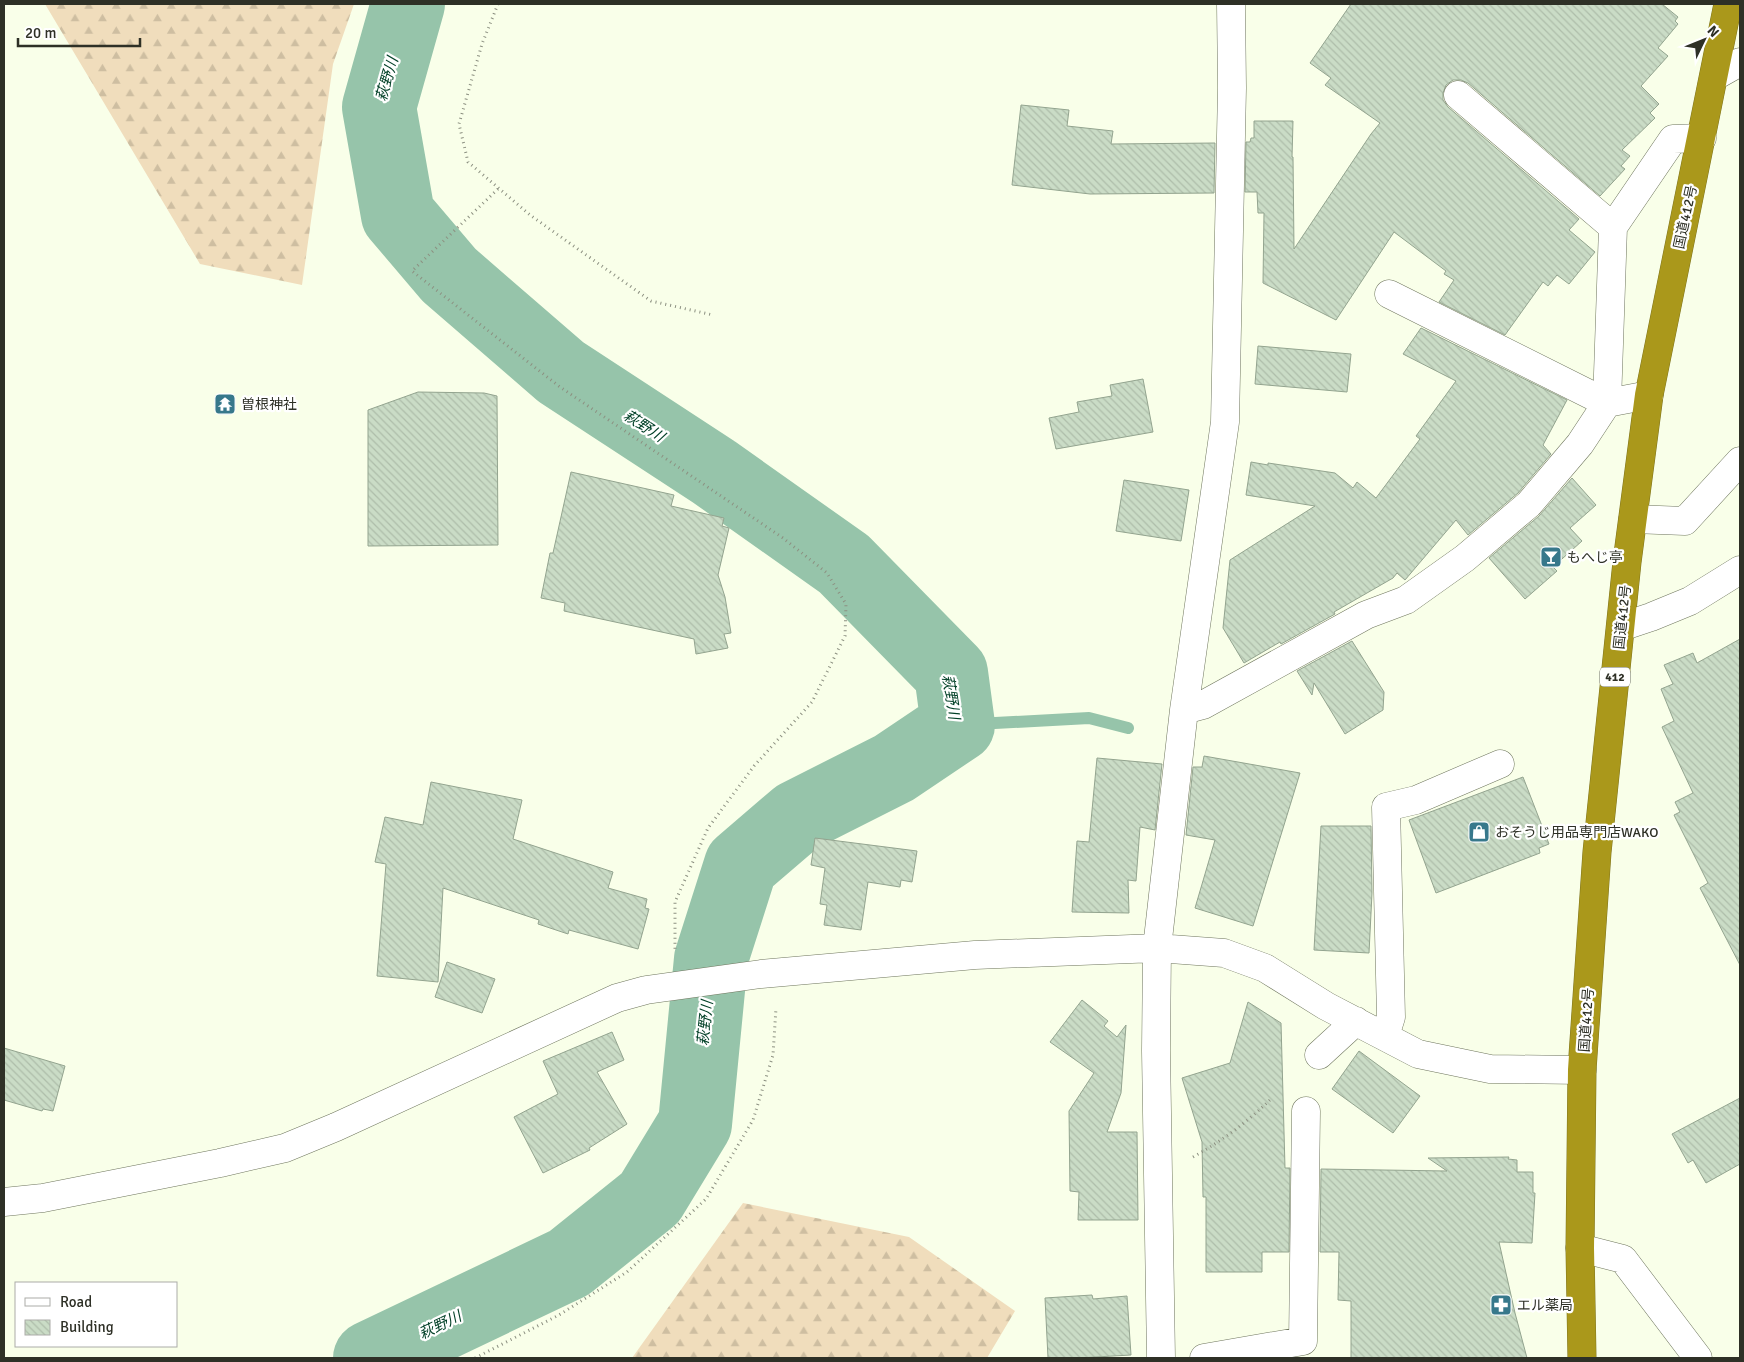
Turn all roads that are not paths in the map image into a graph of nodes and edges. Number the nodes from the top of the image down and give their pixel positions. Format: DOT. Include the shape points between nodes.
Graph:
graph roads {
  1 [pos="1231,4"];
  2 [pos="1728,4"];
  3 [pos="1740,62"];
  4 [pos="1715,76"];
  5 [pos="1458,95"];
  6 [pos="1702,138"];
  7 [pos="1613,227"];
  8 [pos="1389,294"];
  9 [pos="1650,394"];
  10 [pos="1607,403"];
  11 [pos="1740,461"];
  12 [pos="1633,519"];
  13 [pos="1740,570"];
  14 [pos="1620,627"];
  15 [pos="1184,710"];
  16 [pos="1500,764"];
  17 [pos="1157,948"];
  18 [pos="1356,1022"];
  19 [pos="1385,1036"];
  20 [pos="1319,1055"];
  21 [pos="1582,1070"];
  22 [pos="1306,1111"];
  23 [pos="4,1202"];
  24 [pos="1580,1248"];
  25 [pos="1161,1358"];
  26 [pos="1204,1358"];
  27 [pos="1582,1358"];
  28 [pos="1698,1358"];
  1 -- 15 [label="street" via="1225,422"];
  2 -- 4 [label="highway, 国道412号 / 412"];
  3 -- 4 [label="street"];
  4 -- 6 [label="highway, 国道412号 / 412"];
  5 -- 7 [label="street"];
  6 -- 7 [label="street" via="1673,139"];
  6 -- 9 [label="highway, 国道412号 / 412"];
  7 -- 10 [label="street"];
  8 -- 10 [label="street"];
  9 -- 10 [label="street"];
  9 -- 12 [label="highway, 国道412号 / 412"];
  10 -- 15 [label="street" via="1580,444 1529,504 1465,558 1406,600 1366,615 1203,705"];
  11 -- 12 [label="street" via="1685,521"];
  12 -- 14 [label="highway, 国道412号 / 412"];
  13 -- 14 [label="street" via="1690,601"];
  14 -- 21 [label="highway, 国道412号 / 412" via="1598,852"];
  15 -- 17 [label="street"];
  16 -- 19 [label="street" via="1416,800 1386,807 1391,1017"];
  17 -- 18 [label="street" via="1224,953 1265,968"];
  17 -- 23 [label="street" via="975,955 769,973 646,990 617,998 285,1148 43,1198"];
  17 -- 25 [label="street"];
  18 -- 19 [label="street"];
  18 -- 20 [label="street"];
  19 -- 21 [label="street" via="1418,1054 1490,1069"];
  21 -- 24 [label="highway, 国道412号 / 412"];
  22 -- 26 [label="street" via="1303,1341"];
  24 -- 27 [label="highway, 国道412号 / 412"];
  24 -- 28 [label="street" via="1623,1259"];
}
